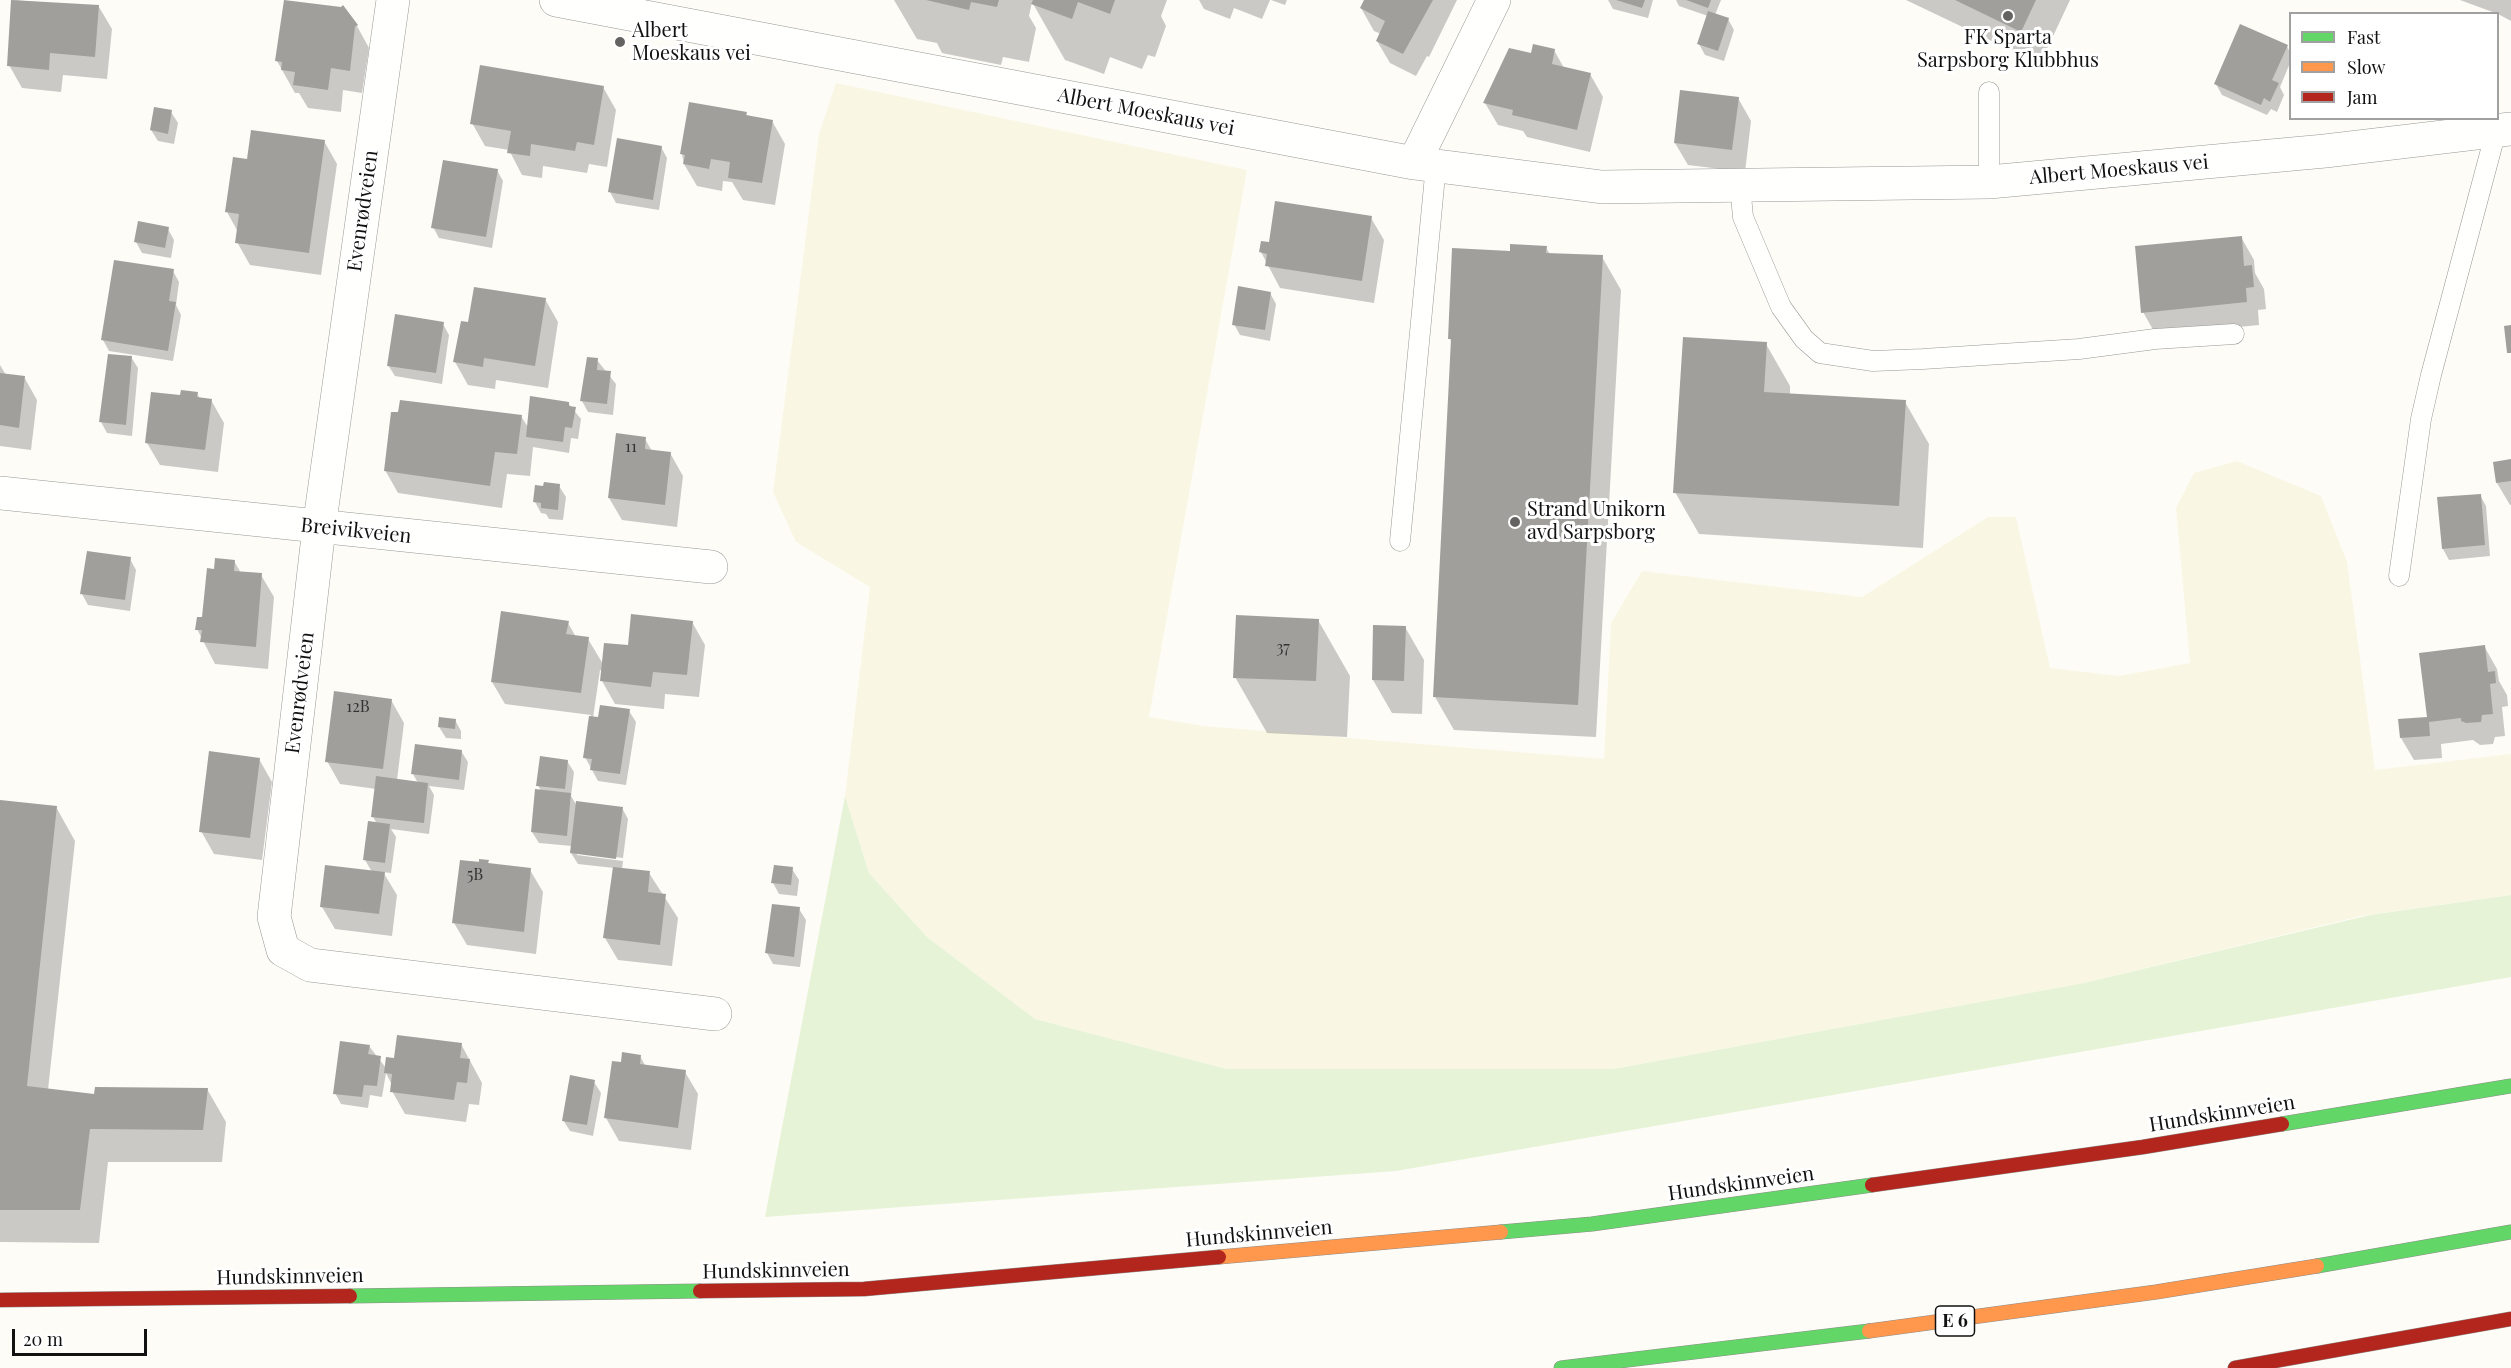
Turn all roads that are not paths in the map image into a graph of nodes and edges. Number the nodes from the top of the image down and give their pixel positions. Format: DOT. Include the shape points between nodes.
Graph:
graph roads {
  1 [pos="393,0"];
  2 [pos="556,0"];
  3 [pos="1494,0"];
  4 [pos="1989,92"];
  5 [pos="2504,130"];
  6 [pos="1425,164"];
  7 [pos="1989,182"];
  8 [pos="1740,185"];
  9 [pos="2234,334"];
  10 [pos="0,494"];
  11 [pos="318,528"];
  12 [pos="1400,541"];
  13 [pos="711,567"];
  14 [pos="2399,576"];
  15 [pos="715,1014"];
  16 [pos="2511,1086"];
  17 [pos="2511,1232"];
  18 [pos="0,1300"];
  19 [pos="2511,1319"];
  20 [pos="1561,1368"];
  21 [pos="2235,1368"];
  1 -- 11 [label="street, Evenrødveien"];
  2 -- 6 [label="street, Albert Moeskaus vei"];
  3 -- 6 [label="street"];
  4 -- 7 [label="lane"];
  5 -- 7 [label="street, Albert Moeskaus vei"];
  5 -- 14 [label="lane, Albert Moeskaus vei" via="2431,375"];
  6 -- 8 [label="street, Albert Moeskaus vei" via="1602,187"];
  6 -- 12 [label="lane"];
  7 -- 8 [label="street, Albert Moeskaus vei"];
  8 -- 9 [label="lane" via="1743,217 1781,307 1804,339 1820,353 1864,360 1903,360"];
  10 -- 11 [label="street, Breivikveien"];
  11 -- 13 [label="street, Breivikveien"];
  11 -- 15 [label="street, Evenrødveien" via="274,917 283,950 310,965"];
  16 -- 18 [label="main road, Hundskinnveien" via="2143,1147 1592,1224 864,1289"];
  17 -- 20 [label="main road, E 6" via="2347,1263 2030,1310"];
  19 -- 21 [label="main road"];
}
